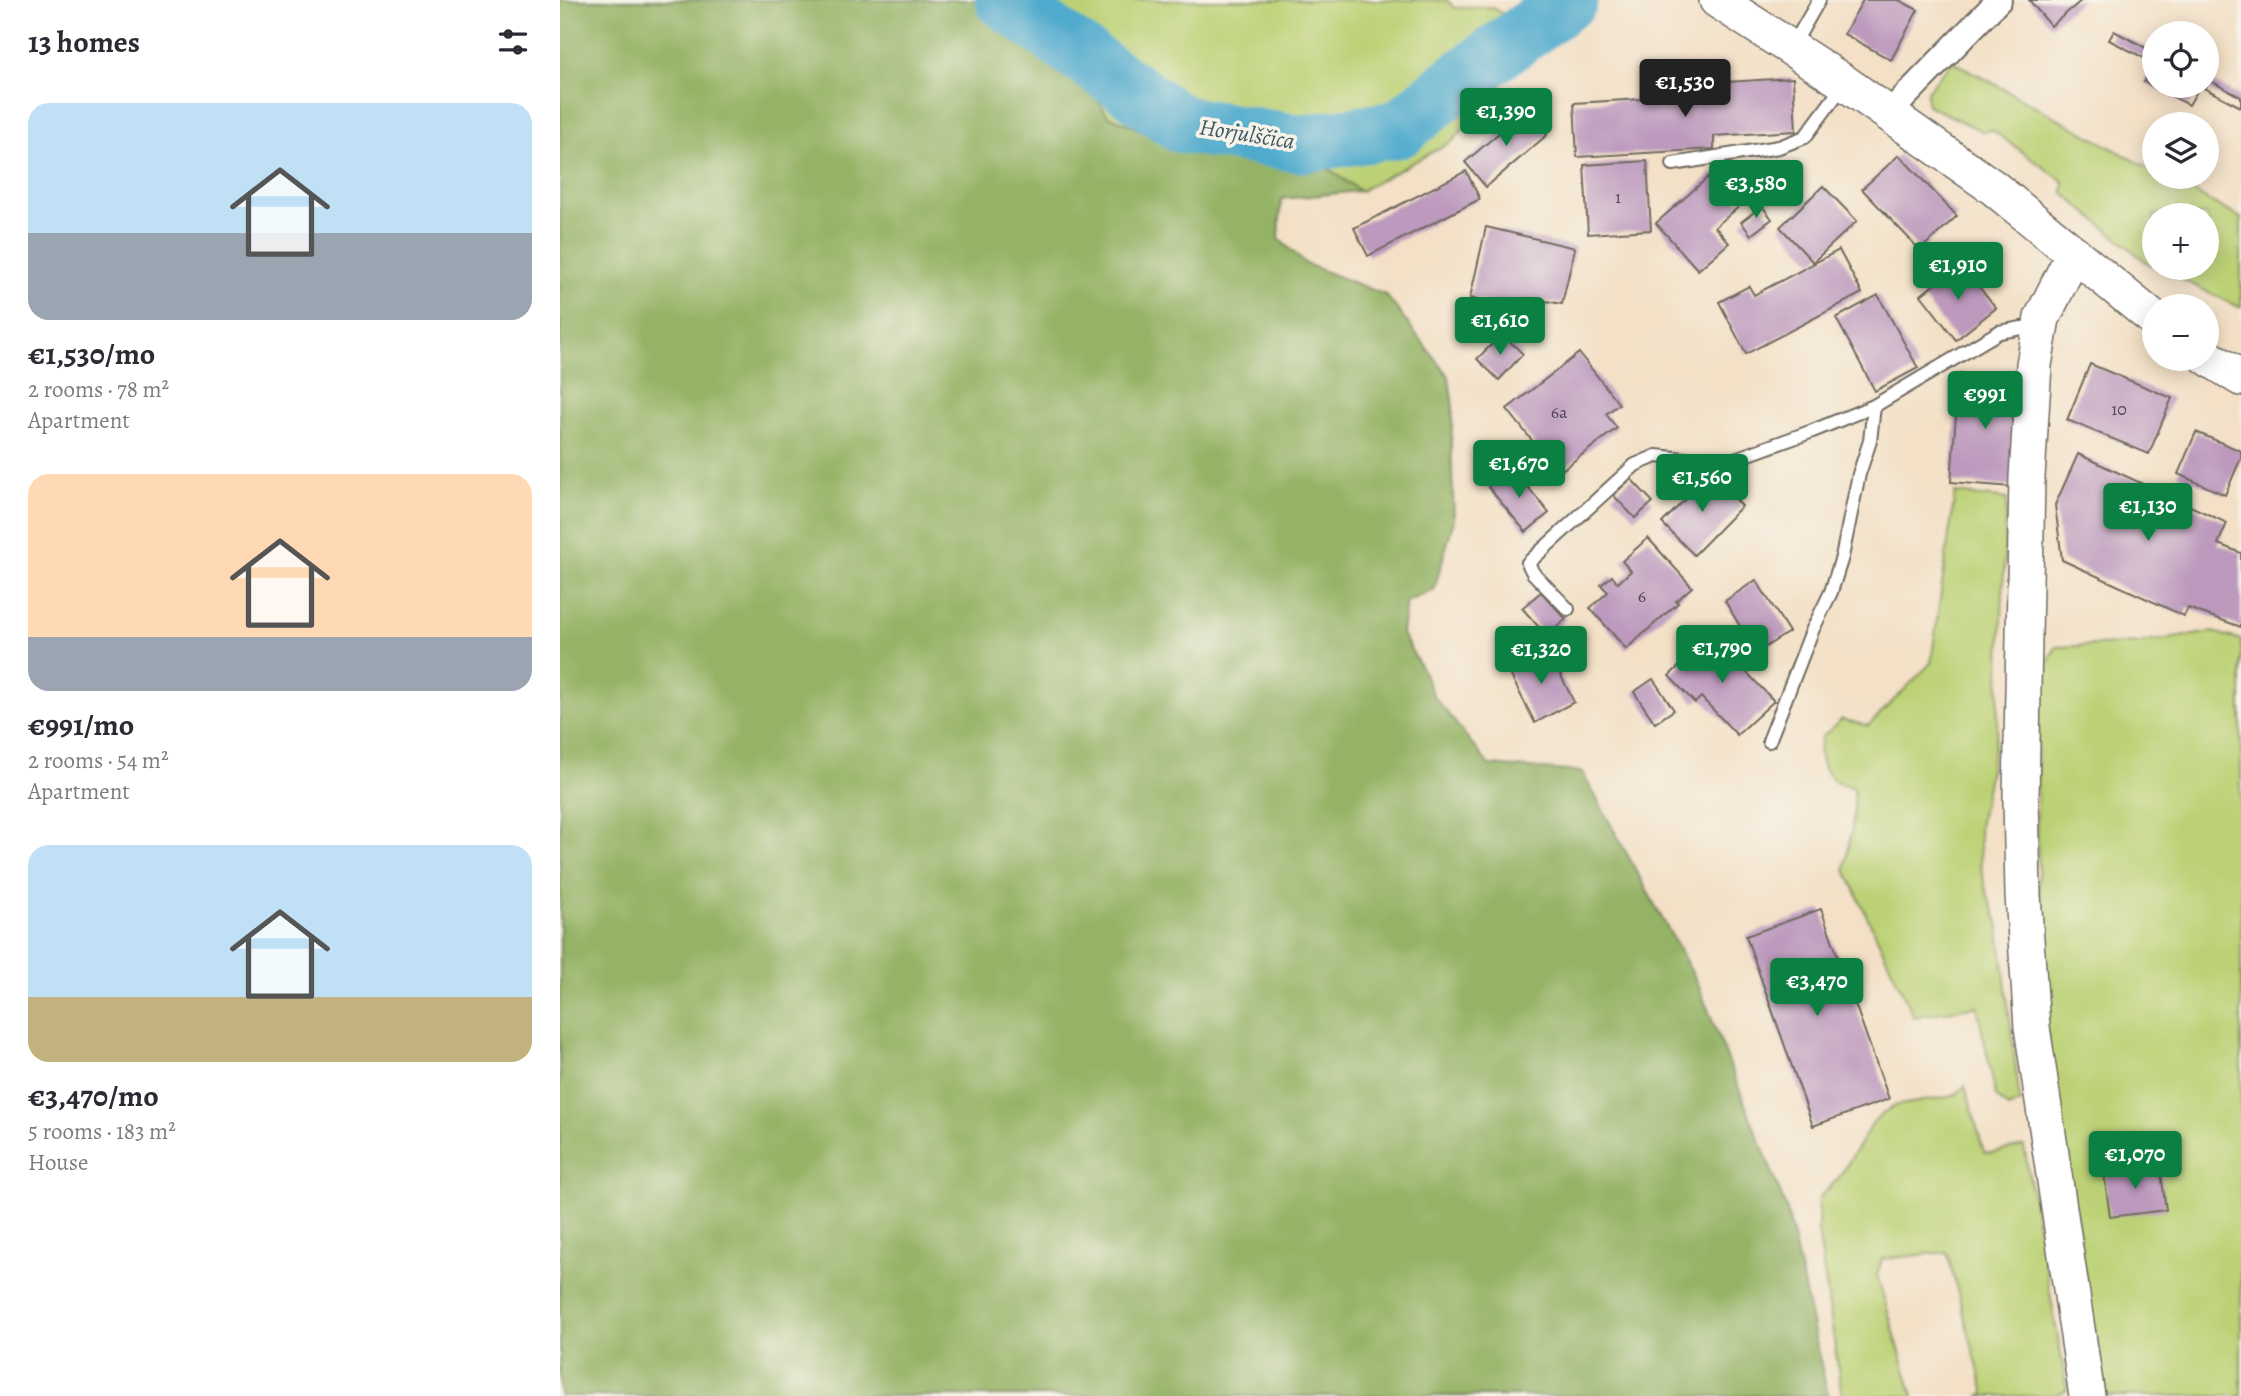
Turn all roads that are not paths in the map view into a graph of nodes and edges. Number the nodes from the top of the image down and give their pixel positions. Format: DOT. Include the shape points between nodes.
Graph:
graph roads {
  1 [pos="1717,0"];
  2 [pos="1819,0"];
  3 [pos="1999,0"];
  4 [pos="1791,47"];
  5 [pos="1845,83"];
  6 [pos="1889,113"];
  7 [pos="1673,164"];
  8 [pos="2074,253"];
  9 [pos="2142,309"];
  10 [pos="2039,328"];
  11 [pos="2219,364"];
  12 [pos="2241,377"];
  13 [pos="1874,406"];
  14 [pos="1567,608"];
  15 [pos="1769,741"];
  16 [pos="2087,1396"];
  1 -- 4 [label="street"];
  2 -- 4 [label="lane"];
  3 -- 6 [label="street"];
  4 -- 5 [label="street"];
  5 -- 6 [label="street"];
  5 -- 7 [label="lane" via="1805,137 1779,147"];
  6 -- 8 [label="street" via="1994,188"];
  8 -- 9 [label="street"];
  8 -- 10 [label="street"];
  10 -- 13 [label="lane" via="1998,332"];
  10 -- 16 [label="street" via="2027,477 2023,895 2032,1027"];
  11 -- 12 [label="street"];
  13 -- 14 [label="lane" via="1724,463 1656,456 1635,465 1528,563"];
  13 -- 15 [label="lane" via="1842,557"];
}
